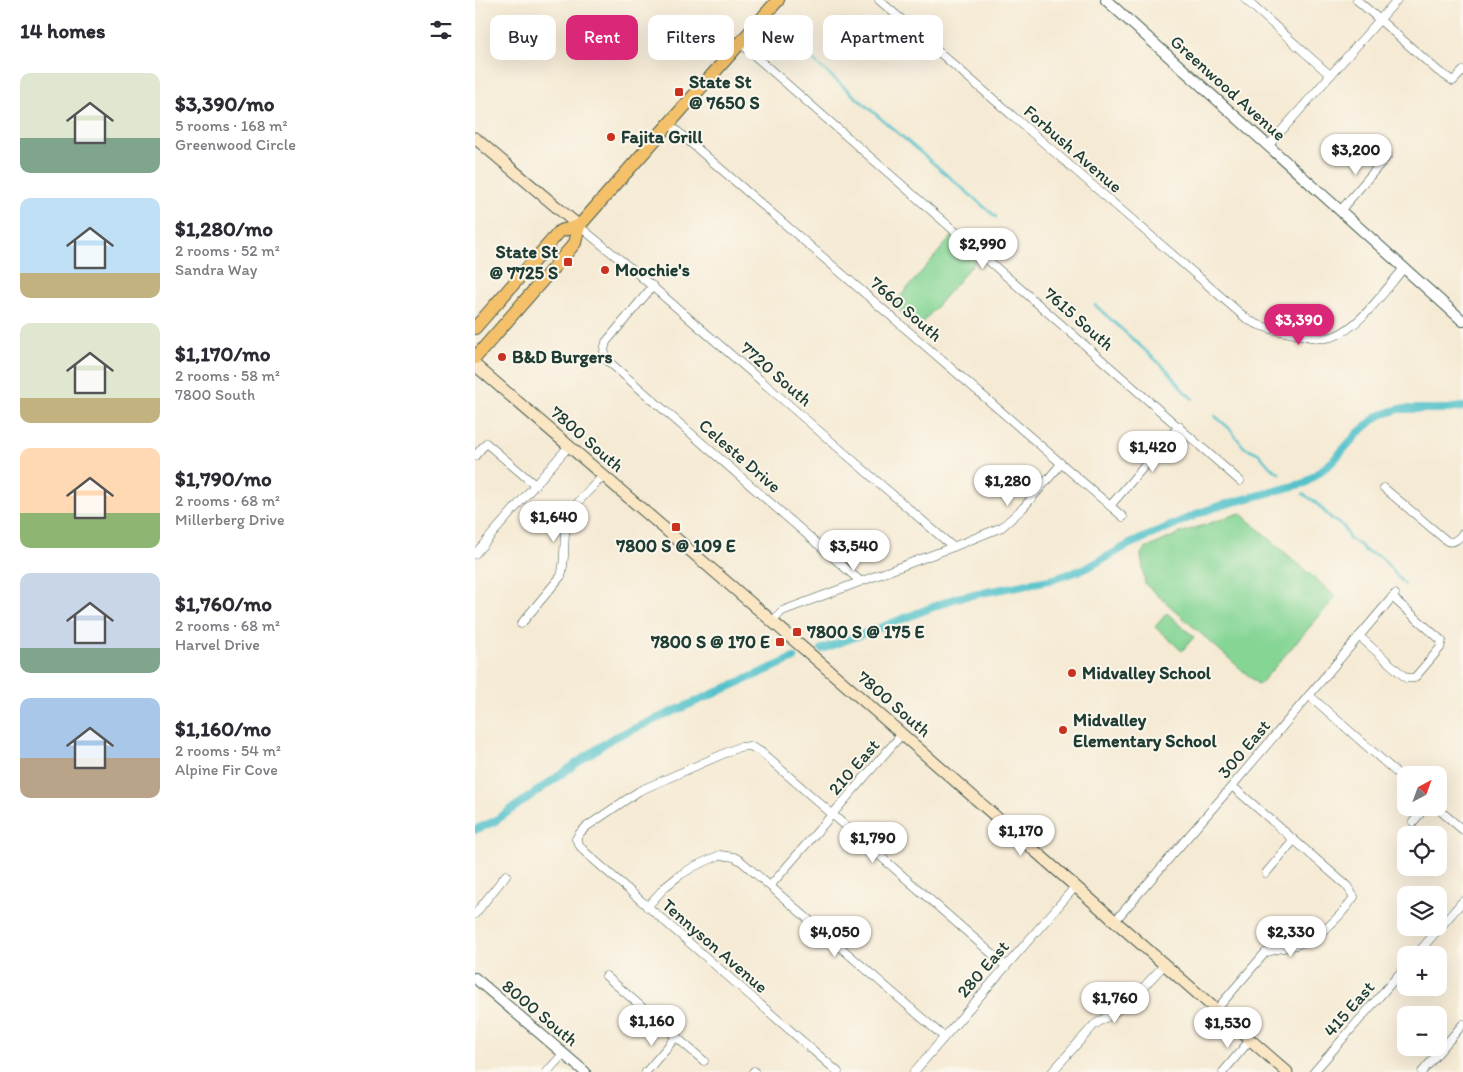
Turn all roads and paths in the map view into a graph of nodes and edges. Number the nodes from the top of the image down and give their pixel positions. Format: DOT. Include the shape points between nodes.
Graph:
graph roads {
  1 [pos="778,0"];
  2 [pos="879,0"];
  3 [pos="1106,0"];
  4 [pos="1246,0"];
  5 [pos="1357,0"];
  6 [pos="1397,0"];
  7 [pos="1379,20"];
  8 [pos="740,44"];
  9 [pos="1463,71"];
  10 [pos="1331,75"];
  11 [pos="669,124"];
  12 [pos="475,138"];
  13 [pos="1268,146"];
  14 [pos="1388,155"];
  15 [pos="1340,211"];
  16 [pos="579,226"];
  17 [pos="1404,268"];
  18 [pos="653,286"];
  19 [pos="1463,321"];
  20 [pos="475,328"];
  21 [pos="475,358"];
  22 [pos="475,365"];
  23 [pos="1179,426"];
  24 [pos="569,446"];
  25 [pos="475,456"];
  26 [pos="1061,464"];
  27 [pos="603,476"];
  28 [pos="1241,480"];
  29 [pos="535,485"];
  30 [pos="1384,488"];
  31 [pos="1110,506"];
  32 [pos="1123,517"];
  33 [pos="1463,533"];
  34 [pos="953,547"];
  35 [pos="475,554"];
  36 [pos="860,581"];
  37 [pos="772,622"];
  38 [pos="521,624"];
  39 [pos="1359,636"];
  40 [pos="1309,695"];
  41 [pos="902,734"];
  42 [pos="1397,772"];
  43 [pos="1232,786"];
  44 [pos="833,814"];
  45 [pos="1418,816"];
  46 [pos="1446,816"];
  47 [pos="1413,822"];
  48 [pos="1463,830"];
  49 [pos="1294,840"];
  50 [pos="1266,873"];
  51 [pos="506,875"];
  52 [pos="770,886"];
  53 [pos="1075,886"];
  54 [pos="1463,901"];
  55 [pos="647,907"];
  56 [pos="475,914"];
  57 [pos="1115,921"];
  58 [pos="1424,946"];
  59 [pos="1164,965"];
  60 [pos="1006,966"];
  61 [pos="606,976"];
  62 [pos="1397,976"];
  63 [pos="475,978"];
  64 [pos="1216,1010"];
  65 [pos="1463,1024"];
  66 [pos="676,1037"];
  67 [pos="944,1037"];
  68 [pos="1250,1040"];
  69 [pos="563,1054"];
  70 [pos="704,1061"];
  71 [pos="547,1072"];
  72 [pos="585,1072"];
  73 [pos="646,1072"];
  74 [pos="838,1072"];
  75 [pos="914,1072"];
  76 [pos="1052,1072"];
  77 [pos="1223,1072"];
  78 [pos="1287,1072"];
  79 [pos="1315,1072"];
  80 [pos="1422,1072"];
  1 -- 8 [label="main road"];
  2 -- 17 [label="street, Forbush Avenue" via="1248,320 1270,329 1318,338 1335,336 1349,329"];
  3 -- 13 [label="street, Greenwood Avenue"];
  4 -- 10 [label="street"];
  5 -- 7 [label="street"];
  6 -- 7 [label="street"];
  7 -- 9 [label="street" via="1453,81"];
  7 -- 10 [label="street"];
  8 -- 11 [label="main road"];
  8 -- 23 [label="street, 7615 South"];
  10 -- 13 [label="street"];
  11 -- 16 [label="main road"];
  11 -- 26 [label="street, 7660 South"];
  12 -- 16 [label="main road"];
  13 -- 15 [label="street, Greenwood Avenue"];
  14 -- 15 [label="street"];
  15 -- 17 [label="street, Greenwood Avenue"];
  16 -- 18 [label="street, 7720 South"];
  16 -- 20 [label="main road" via="560,231"];
  16 -- 21 [label="main road" via="575,243"];
  17 -- 19 [label="street, Greenwood Avenue"];
  18 -- 34 [label="street, 7720 South"];
  18 -- 36 [label="street, Celeste Drive" via="606,342 605,356"];
  22 -- 24 [label="main road, 7800 South"];
  23 -- 28 [label="street, 7615 South"];
  23 -- 31 [label="street"];
  24 -- 27 [label="main road, 7800 South"];
  24 -- 29 [label="street"];
  25 -- 29 [label="street" via="486,443"];
  26 -- 31 [label="street, 7660 South"];
  26 -- 34 [label="street" via="1012,520 990,533"];
  27 -- 37 [label="main road, 7800 South"];
  27 -- 38 [label="street" via="568,519 561,576"];
  29 -- 35 [label="street"];
  30 -- 33 [label="street" via="1450,542"];
  31 -- 32 [label="street, 7660 South"];
  34 -- 36 [label="street"];
  36 -- 37 [label="street" via="782,611"];
  37 -- 41 [label="main road, 7800 South"];
  39 -- 39 [label="street, 300 East" via="1394,596 1442,642 1417,675 1407,678"];
  39 -- 40 [label="street, 300 East"];
  40 -- 42 [label="street"];
  40 -- 43 [label="street, 300 East"];
  41 -- 44 [label="street, 210 East"];
  41 -- 53 [label="main road, 7800 South"];
  43 -- 49 [label="street"];
  43 -- 57 [label="street, 300 East"];
  44 -- 52 [label="street, 210 East"];
  44 -- 55 [label="street, Tennyson Avenue" via="751,746 739,747 639,791 586,827 576,839 585,852"];
  44 -- 60 [label="street"];
  45 -- 47 [label="street"];
  46 -- 48 [label="street"];
  49 -- 50 [label="street"];
  49 -- 64 [label="street" via="1347,886 1354,897 1317,936 1265,953"];
  51 -- 56 [label="street"];
  52 -- 55 [label="street" via="741,861 720,855 679,875"];
  52 -- 67 [label="street"];
  53 -- 57 [label="main road, 7800 South"];
  53 -- 60 [label="street, 280 East"];
  54 -- 58 [label="street"];
  55 -- 74 [label="street, Tennyson Avenue"];
  57 -- 59 [label="main road, 7800 South"];
  59 -- 64 [label="main road, 7800 South"];
  59 -- 76 [label="street" via="1128,1004 1094,1024"];
  60 -- 67 [label="street, 280 East"];
  61 -- 66 [label="street"];
  62 -- 79 [label="street, 415 East"];
  63 -- 69 [label="street, 8000 South"];
  64 -- 68 [label="main road, 7800 South"];
  65 -- 80 [label="street"];
  66 -- 70 [label="street"];
  66 -- 73 [label="street"];
  67 -- 75 [label="street, 280 East"];
  68 -- 77 [label="street"];
  68 -- 78 [label="main road, 7800 South"];
  69 -- 71 [label="street"];
  69 -- 72 [label="street, 8000 South"];
}
